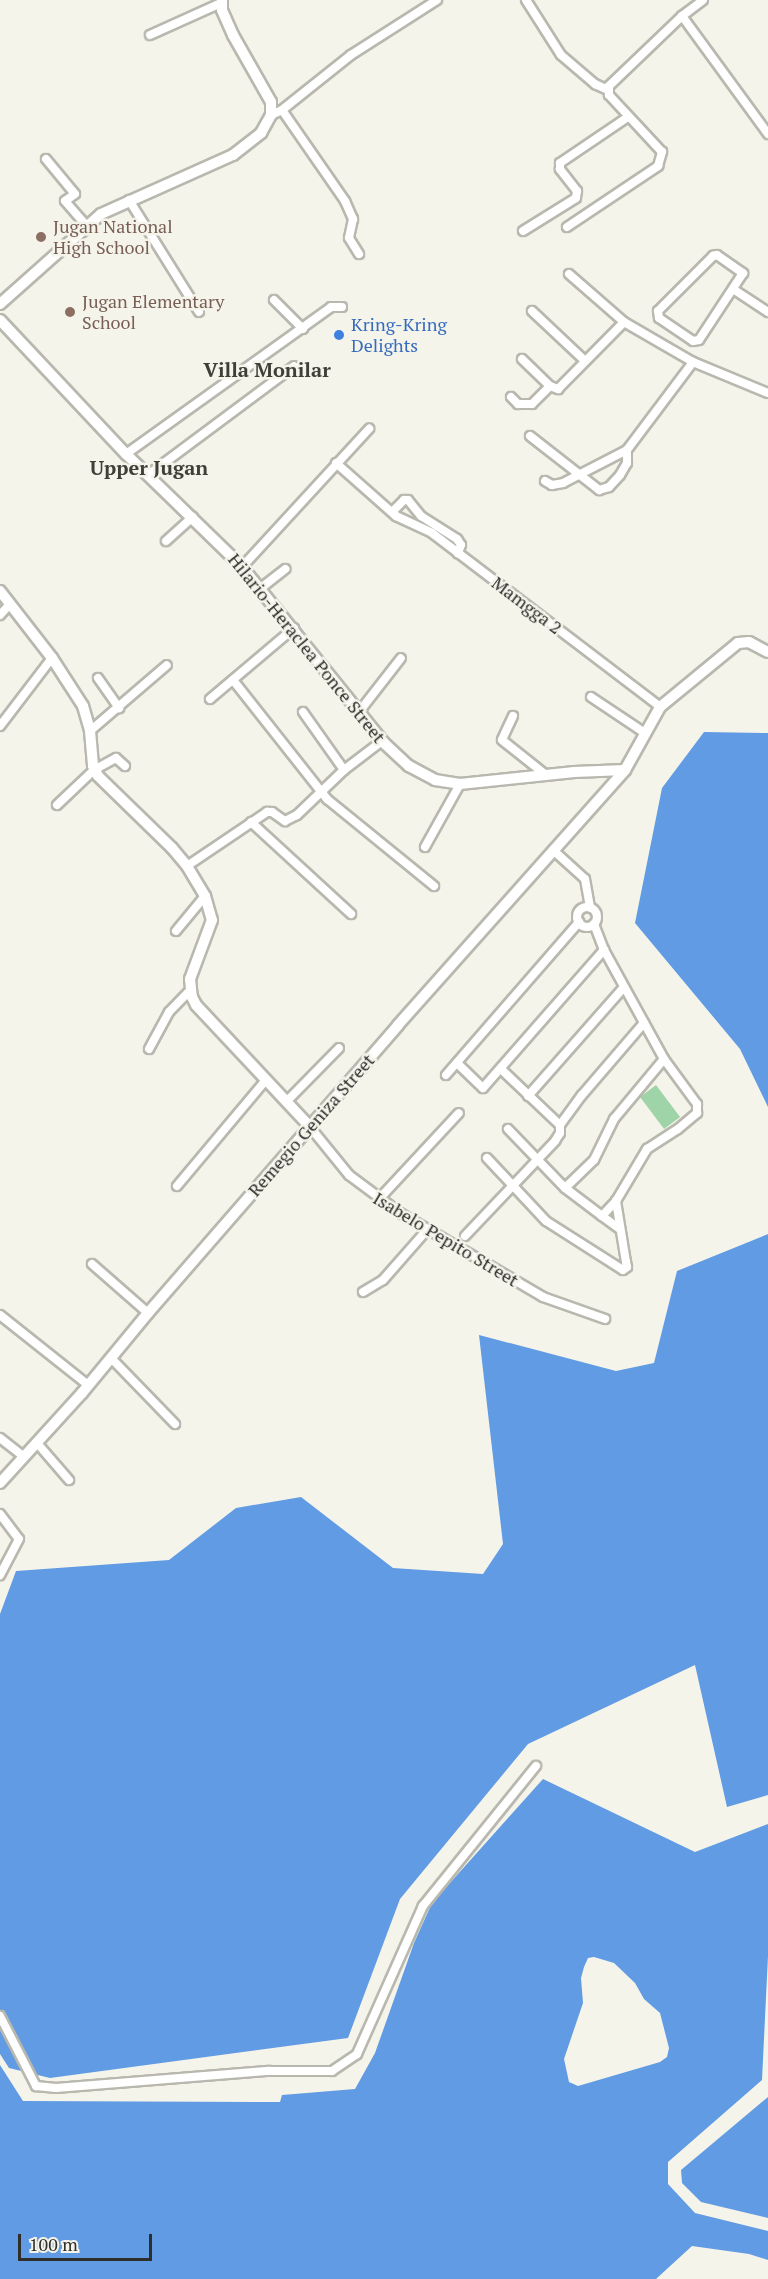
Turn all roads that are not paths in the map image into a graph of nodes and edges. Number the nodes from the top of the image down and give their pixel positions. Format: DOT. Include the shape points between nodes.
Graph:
graph roads {
  1 [pos="437,0"];
  2 [pos="526,0"];
  3 [pos="703,0"];
  4 [pos="222,2"];
  5 [pos="682,16"];
  6 [pos="150,35"];
  7 [pos="608,90"];
  8 [pos="282,110"];
  9 [pos="270,115"];
  10 [pos="628,117"];
  11 [pos="768,134"];
  12 [pos="46,159"];
  13 [pos="129,200"];
  14 [pos="87,226"];
  15 [pos="567,227"];
  16 [pos="524,231"];
  17 [pos="359,254"];
  18 [pos="568,274"];
  19 [pos="733,290"];
  20 [pos="274,300"];
  21 [pos="0,304"];
  22 [pos="342,307"];
  23 [pos="767,308"];
  24 [pos="532,311"];
  25 [pos="200,312"];
  26 [pos="0,320"];
  27 [pos="624,322"];
  28 [pos="303,329"];
  29 [pos="522,359"];
  30 [pos="584,360"];
  31 [pos="693,362"];
  32 [pos="294,366"];
  33 [pos="550,386"];
  34 [pos="768,393"];
  35 [pos="511,397"];
  36 [pos="369,429"];
  37 [pos="530,436"];
  38 [pos="627,450"];
  39 [pos="126,454"];
  40 [pos="336,464"];
  41 [pos="580,473"];
  42 [pos="148,475"];
  43 [pos="545,481"];
  44 [pos="392,512"];
  45 [pos="193,517"];
  46 [pos="166,541"];
  47 [pos="458,553"];
  48 [pos="242,567"];
  49 [pos="285,569"];
  50 [pos="261,588"];
  51 [pos="0,591"];
  52 [pos="10,604"];
  53 [pos="0,615"];
  54 [pos="294,628"];
  55 [pos="768,652"];
  56 [pos="401,657"];
  57 [pos="52,658"];
  58 [pos="167,665"];
  59 [pos="98,678"];
  60 [pos="233,680"];
  61 [pos="591,697"];
  62 [pos="210,699"];
  63 [pos="118,708"];
  64 [pos="660,708"];
  65 [pos="303,712"];
  66 [pos="358,712"];
  67 [pos="513,717"];
  68 [pos="0,726"];
  69 [pos="90,731"];
  70 [pos="645,733"];
  71 [pos="382,741"];
  72 [pos="125,766"];
  73 [pos="94,770"];
  74 [pos="344,770"];
  75 [pos="625,770"];
  76 [pos="546,775"];
  77 [pos="460,784"];
  78 [pos="320,792"];
  79 [pos="57,805"];
  80 [pos="251,822"];
  81 [pos="425,847"];
  82 [pos="553,850"];
  83 [pos="187,866"];
  84 [pos="434,886"];
  85 [pos="205,896"];
  86 [pos="590,908"];
  87 [pos="351,914"];
  88 [pos="579,922"];
  89 [pos="594,924"];
  90 [pos="176,931"];
  91 [pos="604,950"];
  92 [pos="624,987"];
  93 [pos="190,990"];
  94 [pos="644,1023"];
  95 [pos="339,1048"];
  96 [pos="149,1049"];
  97 [pos="664,1059"];
  98 [pos="457,1063"];
  99 [pos="502,1070"];
  100 [pos="446,1075"];
  101 [pos="265,1081"];
  102 [pos="528,1096"];
  103 [pos="287,1101"];
  104 [pos="459,1113"];
  105 [pos="560,1125"];
  106 [pos="310,1127"];
  107 [pos="508,1130"];
  108 [pos="487,1158"];
  109 [pos="539,1159"];
  110 [pos="514,1185"];
  111 [pos="177,1186"];
  112 [pos="565,1188"];
  113 [pos="379,1199"];
  114 [pos="616,1201"];
  115 [pos="602,1216"];
  116 [pos="620,1229"];
  117 [pos="428,1230"];
  118 [pos="465,1236"];
  119 [pos="92,1264"];
  120 [pos="363,1292"];
  121 [pos="148,1313"];
  122 [pos="0,1315"];
  123 [pos="605,1320"];
  124 [pos="111,1358"];
  125 [pos="88,1386"];
  126 [pos="175,1424"];
  127 [pos="0,1438"];
  128 [pos="37,1443"];
  129 [pos="24,1458"];
  130 [pos="69,1480"];
  131 [pos="0,1483"];
  132 [pos="0,1514"];
  133 [pos="0,1575"];
  134 [pos="536,1766"];
  135 [pos="0,2016"];
  1 -- 8 [label="street" via="351,55"];
  2 -- 7 [label="street" via="561,55"];
  3 -- 5 [label="street"];
  4 -- 6 [label="street"];
  4 -- 9 [label="street" via="233,35 271,102"];
  5 -- 7 [label="street" via="611,82"];
  5 -- 11 [label="street"];
  7 -- 10 [label="street"];
  8 -- 9 [label="street"];
  8 -- 17 [label="street" via="345,201 353,219 349,238"];
  9 -- 13 [label="street" via="261,133 233,155"];
  10 -- 15 [label="street" via="662,152 658,166"];
  10 -- 16 [label="street" via="560,163 560,169 577,191 576,198"];
  12 -- 14 [label="street" via="75,194 65,201"];
  13 -- 14 [label="street"];
  13 -- 25 [label="street"];
  14 -- 21 [label="street"];
  18 -- 27 [label="street"];
  19 -- 19 [label="street" via="743,271 713,256 658,315 687,339 697,341"];
  19 -- 23 [label="street"];
  20 -- 28 [label="street"];
  22 -- 28 [label="street" via="331,307"];
  24 -- 30 [label="street"];
  26 -- 39 [label="street, Hilario-Heraclea Ponce Street"];
  27 -- 30 [label="street"];
  27 -- 31 [label="street"];
  28 -- 39 [label="street"];
  29 -- 33 [label="street"];
  30 -- 33 [label="street" via="561,387"];
  31 -- 34 [label="street"];
  31 -- 38 [label="street"];
  32 -- 42 [label="street"];
  33 -- 35 [label="street" via="532,404 520,404"];
  36 -- 40 [label="street"];
  37 -- 41 [label="street"];
  38 -- 41 [label="street"];
  38 -- 41 [label="street" via="625,468 605,489 596,489"];
  39 -- 42 [label="street, Hilario-Heraclea Ponce Street"];
  40 -- 44 [label="street, Mamgga 2"];
  40 -- 48 [label="street"];
  41 -- 43 [label="street" via="563,483 552,485"];
  42 -- 45 [label="street, Hilario-Heraclea Ponce Street"];
  44 -- 47 [label="street, Mamgga 2" via="432,533"];
  44 -- 47 [label="street" via="408,500 421,516 457,539 461,545"];
  45 -- 46 [label="street"];
  45 -- 48 [label="street, Hilario-Heraclea Ponce Street"];
  47 -- 64 [label="street, Mamgga 2"];
  48 -- 50 [label="street, Hilario-Heraclea Ponce Street"];
  49 -- 50 [label="street"];
  50 -- 54 [label="street, Hilario-Heraclea Ponce Street"];
  51 -- 52 [label="street"];
  52 -- 53 [label="street"];
  52 -- 57 [label="street"];
  54 -- 60 [label="street"];
  54 -- 66 [label="street, Hilario-Heraclea Ponce Street"];
  55 -- 64 [label="street" via="749,642 738,643"];
  56 -- 66 [label="street"];
  57 -- 68 [label="street"];
  57 -- 69 [label="street" via="83,706"];
  58 -- 63 [label="street"];
  59 -- 63 [label="street"];
  60 -- 62 [label="street"];
  60 -- 78 [label="street"];
  61 -- 70 [label="street"];
  63 -- 69 [label="street"];
  64 -- 70 [label="street"];
  65 -- 74 [label="street"];
  66 -- 71 [label="street, Hilario-Heraclea Ponce Street"];
  67 -- 76 [label="street" via="502,740"];
  69 -- 73 [label="street"];
  70 -- 75 [label="street"];
  71 -- 74 [label="street"];
  71 -- 77 [label="street, Hilario-Heraclea Ponce Street" via="422,774"];
  72 -- 73 [label="street" via="116,758"];
  73 -- 79 [label="street"];
  73 -- 83 [label="street"];
  74 -- 78 [label="street"];
  75 -- 76 [label="street, Hilario-Heraclea Ponce Street"];
  75 -- 82 [label="street, Remegio Geniza Street"];
  76 -- 77 [label="street, Hilario-Heraclea Ponce Street"];
  77 -- 81 [label="street"];
  78 -- 80 [label="street" via="289,820 281,820 269,811"];
  78 -- 84 [label="street"];
  80 -- 83 [label="street"];
  80 -- 87 [label="street"];
  82 -- 86 [label="street" via="585,879"];
  82 -- 106 [label="street, Remegio Geniza Street"];
  83 -- 85 [label="street"];
  85 -- 90 [label="street"];
  85 -- 93 [label="street" via="212,924 190,979"];
  86 -- 88 [label="street" via="579,912"];
  86 -- 89 [label="street" via="597,915"];
  88 -- 89 [label="street"];
  88 -- 98 [label="street"];
  89 -- 91 [label="street"];
  91 -- 92 [label="street"];
  91 -- 99 [label="street"];
  92 -- 94 [label="street"];
  92 -- 102 [label="street"];
  93 -- 96 [label="street" via="169,1012"];
  93 -- 101 [label="street" via="204,1017"];
  94 -- 97 [label="street"];
  94 -- 105 [label="street"];
  95 -- 103 [label="street"];
  97 -- 112 [label="street" via="614,1119 594,1160"];
  97 -- 114 [label="street" via="697,1104 697,1113 647,1149"];
  98 -- 99 [label="street" via="483,1088"];
  98 -- 100 [label="street"];
  99 -- 102 [label="street"];
  101 -- 103 [label="street"];
  101 -- 111 [label="street"];
  102 -- 105 [label="street"];
  103 -- 106 [label="street"];
  104 -- 113 [label="street"];
  105 -- 109 [label="street" via="561,1133"];
  106 -- 113 [label="street, Isabelo Pepito Street" via="349,1175"];
  106 -- 121 [label="street, Remegio Geniza Street"];
  107 -- 109 [label="street"];
  108 -- 110 [label="street"];
  109 -- 110 [label="street"];
  109 -- 112 [label="street"];
  110 -- 116 [label="street" via="546,1221 623,1270 627,1265"];
  110 -- 118 [label="street"];
  112 -- 115 [label="street"];
  113 -- 117 [label="street, Isabelo Pepito Street"];
  114 -- 115 [label="street"];
  114 -- 116 [label="street"];
  115 -- 116 [label="street"];
  117 -- 120 [label="street" via="384,1280"];
  117 -- 123 [label="street, Isabelo Pepito Street" via="543,1297"];
  119 -- 121 [label="street"];
  121 -- 124 [label="street, Remegio Geniza Street"];
  122 -- 125 [label="street"];
  124 -- 125 [label="street, Remegio Geniza Street"];
  124 -- 126 [label="street"];
  125 -- 128 [label="street, Remegio Geniza Street"];
  127 -- 129 [label="street"];
  128 -- 129 [label="street, Remegio Geniza Street"];
  128 -- 130 [label="street"];
  129 -- 131 [label="street, Remegio Geniza Street"];
  132 -- 133 [label="street" via="19,1539"];
  134 -- 135 [label="street" via="423,1906 357,2054 333,2071 269,2071 56,2088 36,2086"];
}
